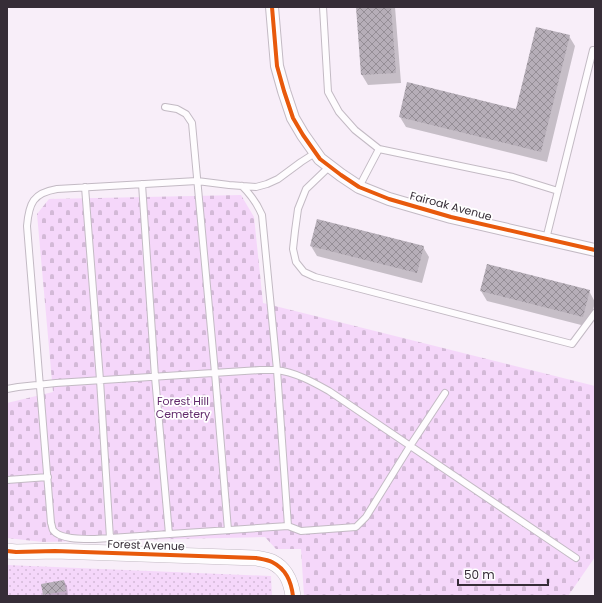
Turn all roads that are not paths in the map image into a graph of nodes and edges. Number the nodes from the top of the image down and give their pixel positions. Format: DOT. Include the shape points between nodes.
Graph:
graph roads {
  1 [pos="272,7"];
  2 [pos="322,7"];
  3 [pos="593,50"];
  4 [pos="165,107"];
  5 [pos="379,149"];
  6 [pos="316,152"];
  7 [pos="330,166"];
  8 [pos="197,181"];
  9 [pos="142,184"];
  10 [pos="242,186"];
  11 [pos="85,187"];
  12 [pos="359,187"];
  13 [pos="558,191"];
  14 [pos="546,239"];
  15 [pos="595,250"];
  16 [pos="595,313"];
  17 [pos="277,370"];
  18 [pos="215,373"];
  19 [pos="156,377"];
  20 [pos="100,380"];
  21 [pos="41,385"];
  22 [pos="7,389"];
  23 [pos="445,393"];
  24 [pos="410,446"];
  25 [pos="48,477"];
  26 [pos="7,480"];
  27 [pos="288,526"];
  28 [pos="228,530"];
  29 [pos="169,534"];
  30 [pos="110,538"];
  31 [pos="7,551"];
  32 [pos="576,558"];
  33 [pos="293,596"];
  1 -- 6 [label="street, Fairoak Avenue" via="277,66 284,91 293,118"];
  2 -- 5 [label="lane" via="328,92 339,112 355,130"];
  3 -- 13 [label="lane"];
  4 -- 8 [label="lane" via="186,114 192,123"];
  5 -- 12 [label="lane"];
  5 -- 13 [label="lane" via="513,177"];
  6 -- 7 [label="street, Fairoak Avenue" via="320,159"];
  6 -- 10 [label="lane" via="278,179 256,187"];
  7 -- 12 [label="street, Fairoak Avenue"];
  7 -- 16 [label="lane" via="306,189 298,209 293,249 296,262 304,272 572,344"];
  8 -- 9 [label="lane"];
  8 -- 10 [label="lane"];
  8 -- 18 [label="lane"];
  9 -- 11 [label="lane"];
  9 -- 19 [label="lane"];
  10 -- 17 [label="lane" via="262,215"];
  11 -- 20 [label="lane"];
  11 -- 21 [label="lane" via="47,190 31,203 28,213"];
  12 -- 14 [label="street, Fairoak Avenue" via="389,199 444,215"];
  13 -- 14 [label="lane"];
  14 -- 15 [label="street, Fairoak Avenue"];
  17 -- 18 [label="lane"];
  17 -- 24 [label="lane" via="309,379"];
  17 -- 27 [label="lane"];
  18 -- 19 [label="lane"];
  18 -- 28 [label="lane"];
  19 -- 20 [label="lane"];
  19 -- 29 [label="lane"];
  20 -- 21 [label="lane"];
  20 -- 30 [label="lane"];
  21 -- 22 [label="lane"];
  21 -- 25 [label="lane"];
  23 -- 24 [label="lane"];
  24 -- 27 [label="lane" via="366,517 356,528 301,531"];
  24 -- 32 [label="lane"];
  25 -- 26 [label="lane"];
  25 -- 30 [label="lane" via="51,523 59,535"];
  27 -- 28 [label="lane"];
  28 -- 29 [label="lane"];
  29 -- 30 [label="lane"];
  31 -- 33 [label="street, Forest Avenue" via="256,558 271,561 282,568 292,586"];
}
